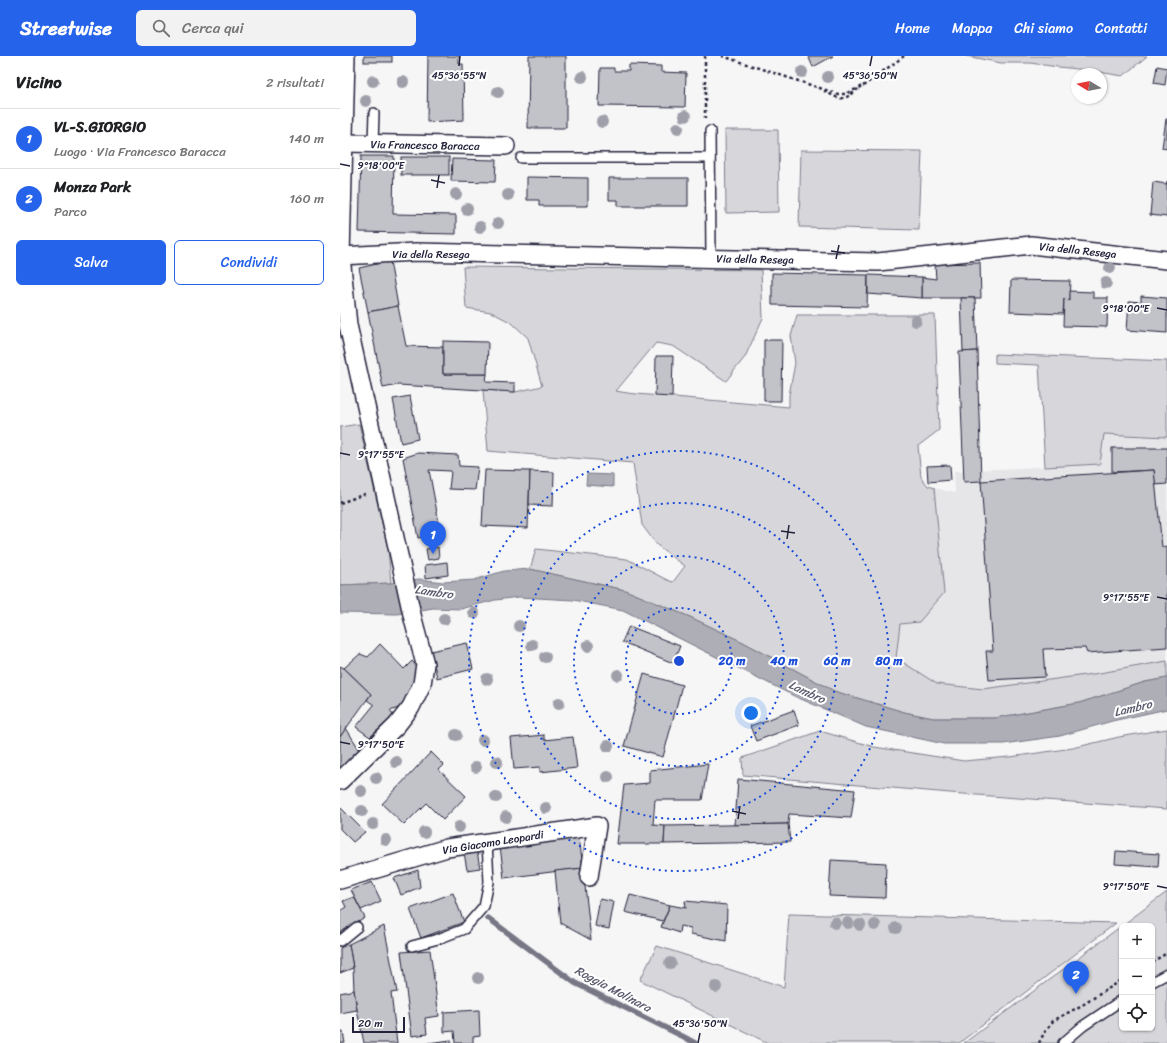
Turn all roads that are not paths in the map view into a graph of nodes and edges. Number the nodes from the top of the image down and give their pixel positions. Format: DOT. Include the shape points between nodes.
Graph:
graph roads {
  1 [pos="346,56"];
  2 [pos="374,113"];
  3 [pos="710,131"];
  4 [pos="344,143"];
  5 [pos="373,144"];
  6 [pos="506,146"];
  7 [pos="521,158"];
  8 [pos="710,158"];
  9 [pos="341,256"];
  10 [pos="711,258"];
  11 [pos="1167,260"];
  12 [pos="340,781"];
  13 [pos="487,842"];
  14 [pos="590,877"];
  15 [pos="340,880"];
  16 [pos="357,927"];
  17 [pos="340,940"];
  18 [pos="412,946"];
  19 [pos="1167,974"];
  20 [pos="1155,980"];
  21 [pos="1119,1002"];
  22 [pos="1063,1043"];
  1 -- 4 [label="street"];
  2 -- 5 [label="lane"];
  3 -- 8 [label="lane"];
  4 -- 5 [label="street, Via Francesco Baracca"];
  4 -- 9 [label="street"];
  5 -- 6 [label="street, Via Francesco Baracca"];
  7 -- 8 [label="lane"];
  8 -- 10 [label="lane"];
  9 -- 10 [label="street, Via della Resega" via="416,252"];
  9 -- 12 [label="street" via="348,325 425,664 422,684 411,707 397,725"];
  10 -- 11 [label="street, Via della Resega" via="878,262 1031,245"];
  13 -- 14 [label="street, Via Giacomo Leopardi" via="597,826"];
  13 -- 15 [label="street, Via Giacomo Leopardi" via="447,848"];
  13 -- 18 [label="lane" via="489,882 484,906 464,928"];
  16 -- 17 [label="lane"];
  19 -- 20 [label="lane"];
  21 -- 22 [label="lane"];
}
